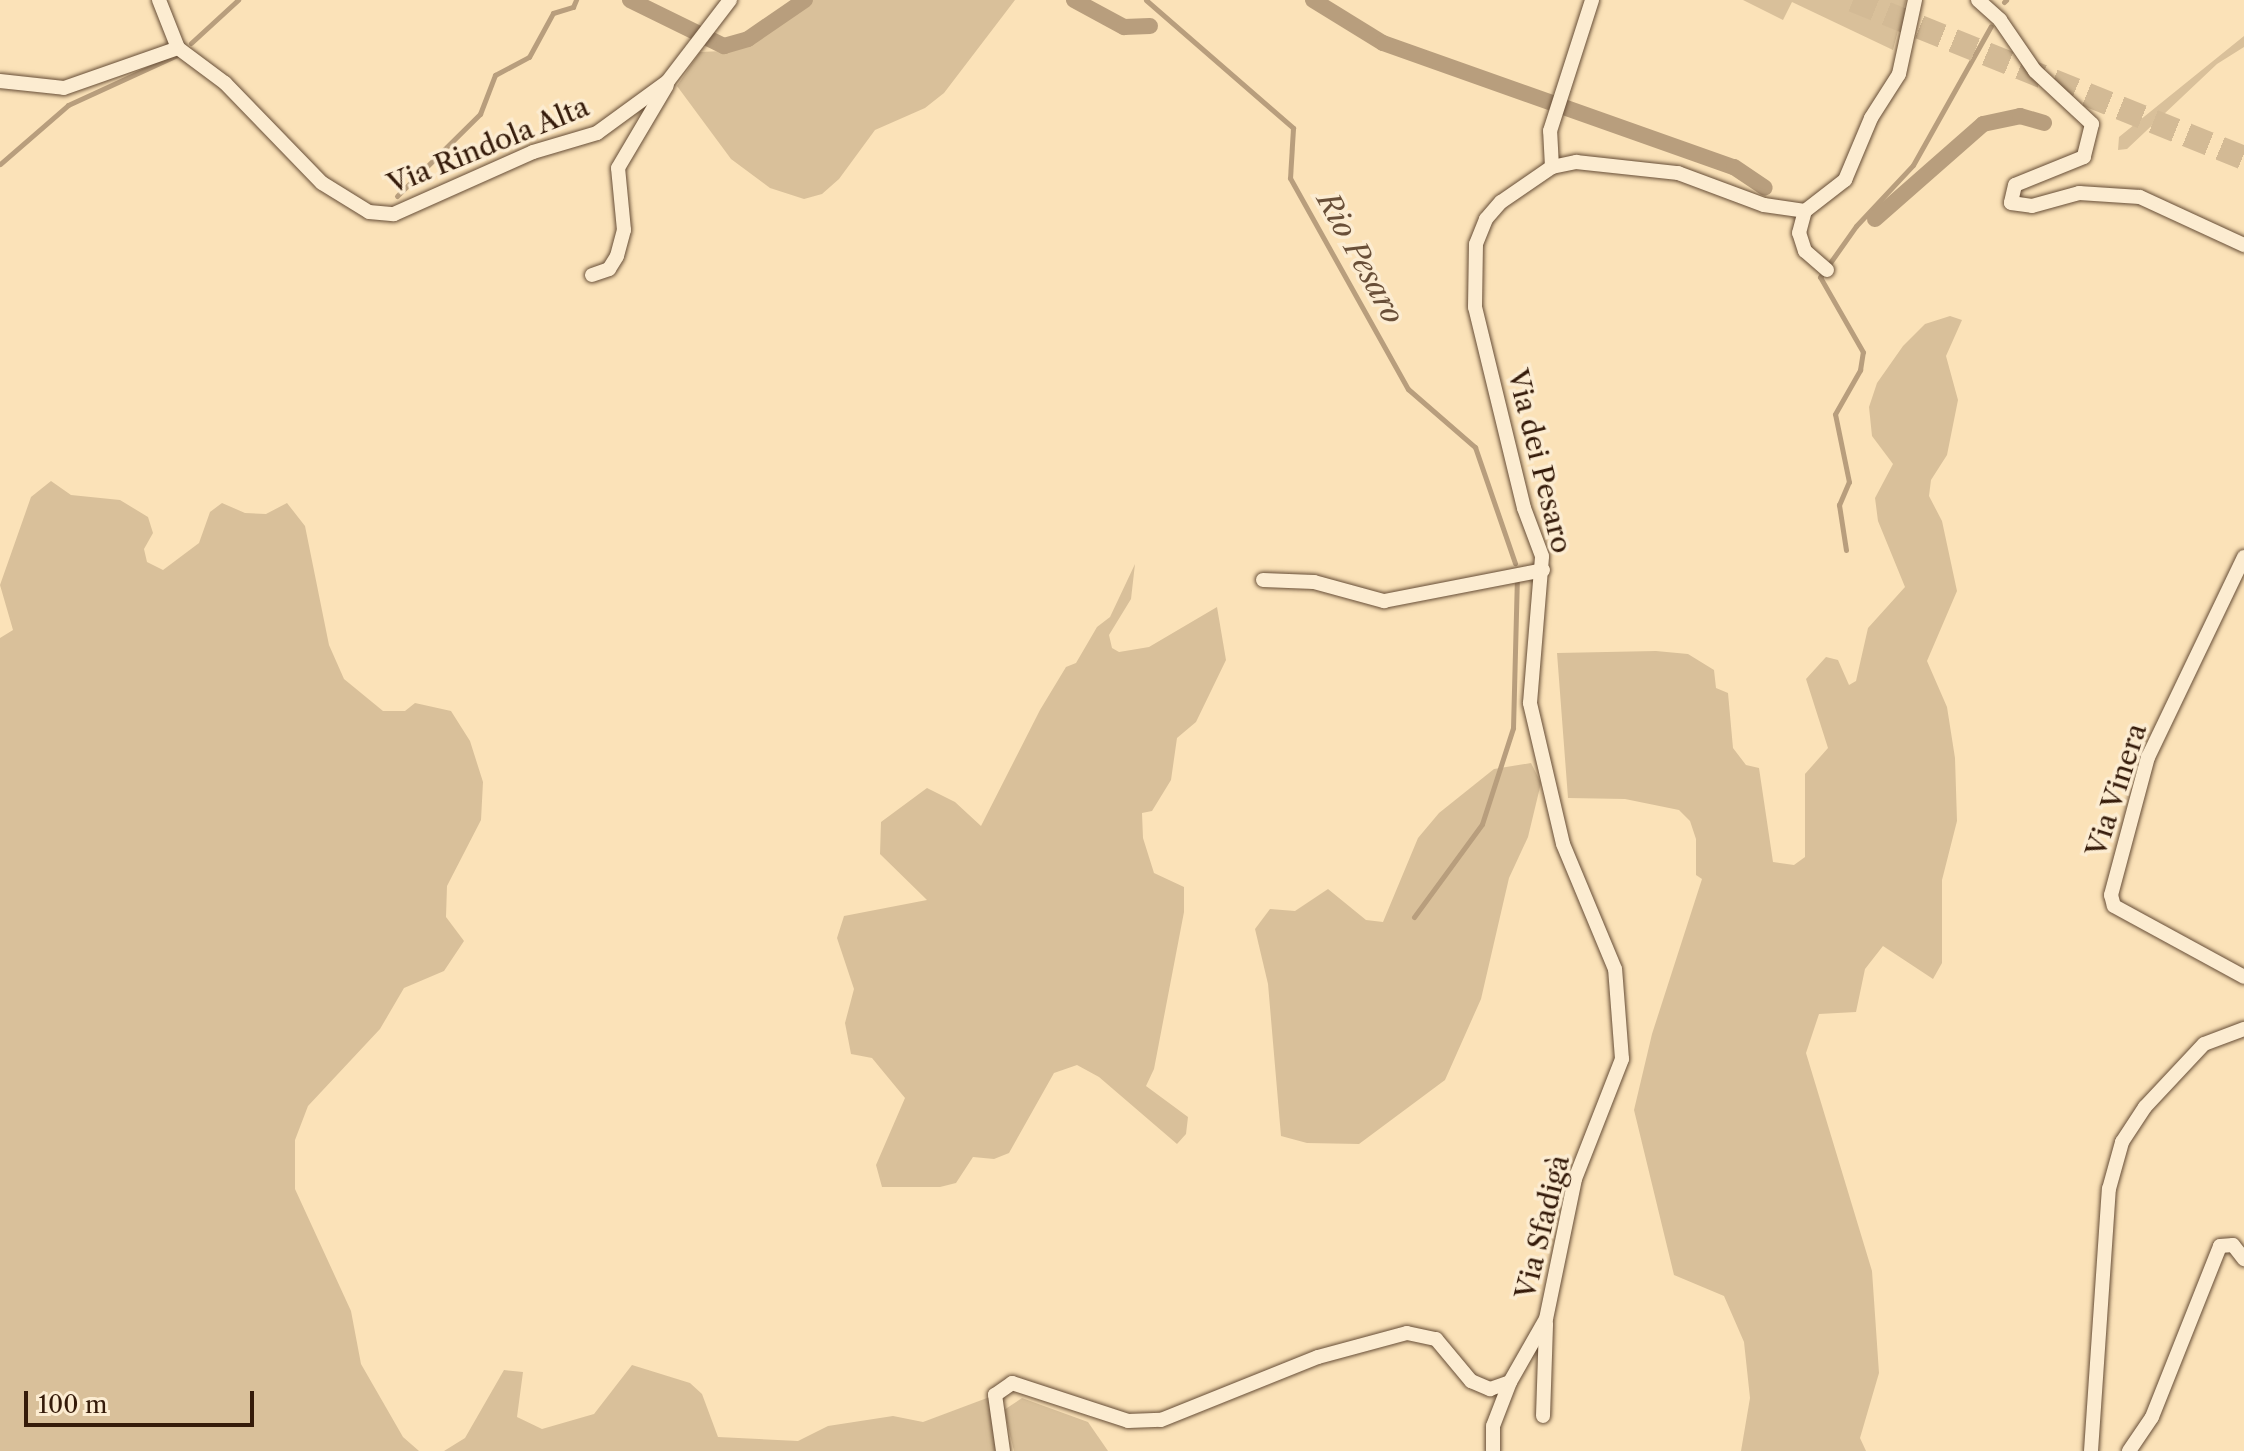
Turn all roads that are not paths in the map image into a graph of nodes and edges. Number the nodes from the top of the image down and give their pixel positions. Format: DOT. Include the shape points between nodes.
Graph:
graph roads {
  1 [pos="159,0"];
  2 [pos="730,0"];
  3 [pos="1592,0"];
  4 [pos="1915,0"];
  5 [pos="1978,0"];
  6 [pos="178,48"];
  7 [pos="0,81"];
  8 [pos="668,81"];
  9 [pos="1552,167"];
  10 [pos="1805,211"];
  11 [pos="2244,245"];
  12 [pos="1823,269"];
  13 [pos="592,275"];
  14 [pos="2244,557"];
  15 [pos="1543,570"];
  16 [pos="1263,580"];
  17 [pos="2244,977"];
  18 [pos="2244,1029"];
  19 [pos="2244,1259"];
  20 [pos="1546,1319"];
  21 [pos="1510,1382"];
  22 [pos="1543,1416"];
  23 [pos="1003,1451"];
  24 [pos="1493,1451"];
  25 [pos="2091,1451"];
  26 [pos="2129,1451"];
  1 -- 6 [label="street"];
  2 -- 8 [label="street, Via Rindola Alta"];
  3 -- 9 [label="street" via="1553,119"];
  4 -- 10 [label="street" via="1899,74 1871,118 1845,180"];
  5 -- 11 [label="street" via="2000,20 2035,71 2092,124 2084,157 2015,185 2011,203 2032,206 2079,193 2140,197"];
  6 -- 7 [label="street" via="64,88"];
  6 -- 8 [label="street, Via Rindola Alta" via="225,83 311,174 349,203 381,214 406,210 533,152 597,133"];
  8 -- 13 [label="street" via="618,168 624,230 617,256 609,269"];
  9 -- 10 [label="street" via="1594,162 1651,167 1764,205"];
  9 -- 15 [label="street, Via dei Pesaro" via="1501,202 1486,219 1473,257 1472,282"];
  10 -- 12 [label="street" via="1799,233"];
  14 -- 17 [label="street, Via Vinera" via="2148,757 2111,895 2114,906"];
  15 -- 16 [label="street, Via dei Pesaro" via="1384,601 1314,582"];
  15 -- 20 [label="street, Via Sfadigà" via="1530,703 1563,844 1615,969 1622,1059 1575,1179"];
  18 -- 25 [label="street" via="2204,1044 2145,1107 2122,1142 2109,1189"];
  19 -- 26 [label="street" via="2233,1245 2220,1246 2152,1417"];
  20 -- 21 [label="street, Via Sfadigà"];
  20 -- 22 [label="street"];
  21 -- 23 [label="street" via="1490,1389 1471,1381 1436,1339 1407,1333 1318,1357 1161,1420 1115,1418 1012,1383 995,1395"];
  21 -- 24 [label="street, Via Sfadigà" via="1493,1426"];
}
